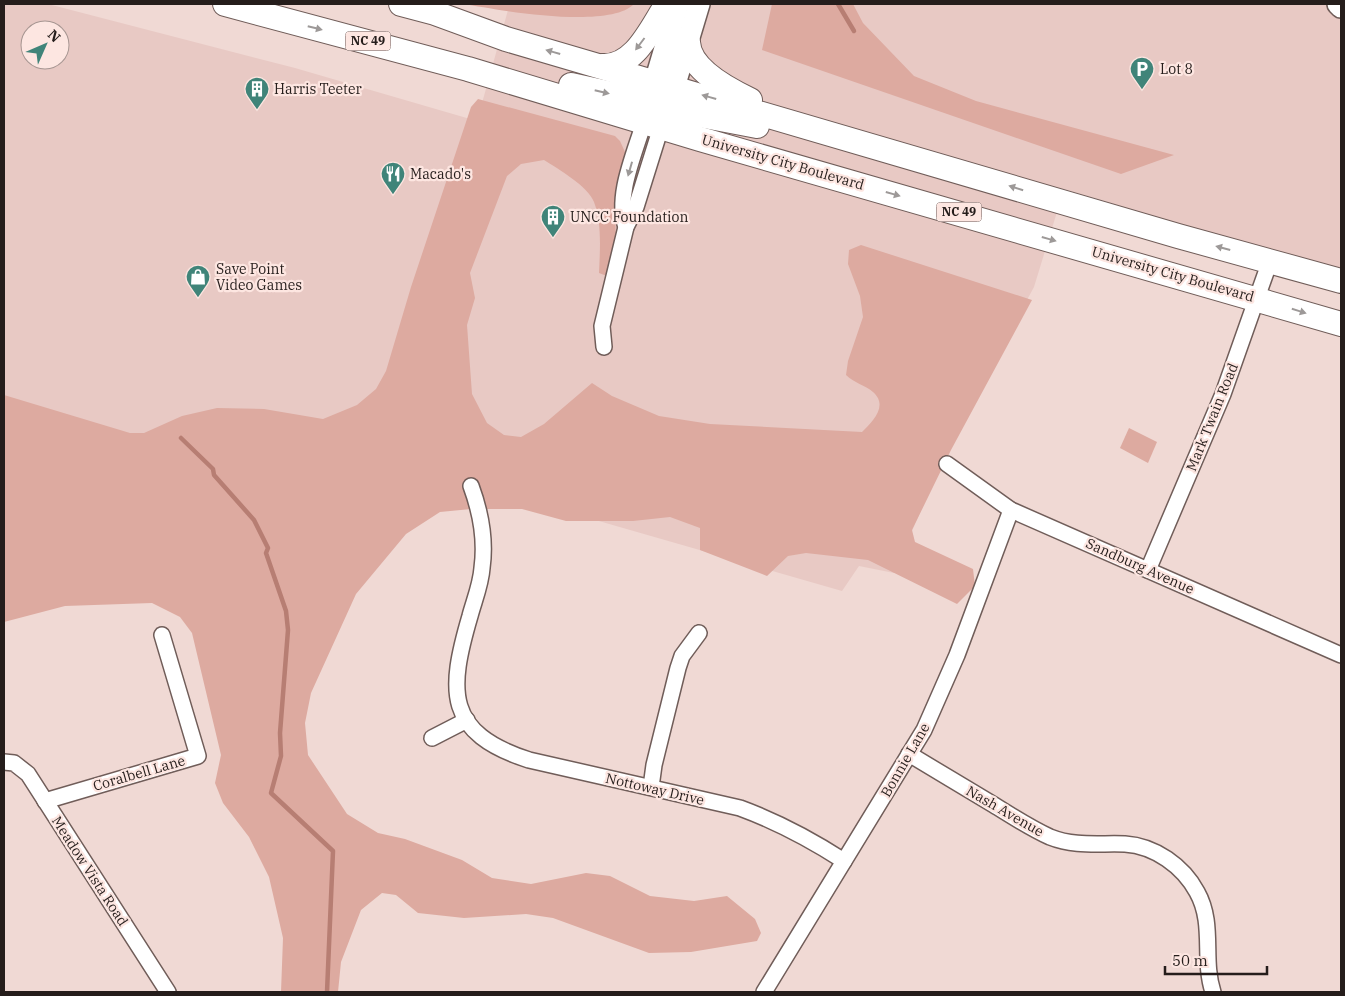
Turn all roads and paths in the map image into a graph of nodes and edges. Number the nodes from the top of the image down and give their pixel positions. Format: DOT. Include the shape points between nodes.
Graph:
graph roads {
  1 [pos="225,4"];
  2 [pos="401,4"];
  3 [pos="667,4"];
  4 [pos="678,4"];
  5 [pos="699,4"];
  6 [pos="1338,4"];
  7 [pos="1341,7"];
  8 [pos="688,42"];
  9 [pos="600,66"];
  10 [pos="658,105"];
  11 [pos="806,126"];
  12 [pos="884,149"];
  13 [pos="1270,261"];
  14 [pos="1341,281"];
  15 [pos="1256,299"];
  16 [pos="1341,324"];
  17 [pos="604,347"];
  18 [pos="947,464"];
  19 [pos="471,486"];
  20 [pos="1011,510"];
  21 [pos="1148,570"];
  22 [pos="699,633"];
  23 [pos="162,635"];
  24 [pos="1341,654"];
  25 [pos="467,720"];
  26 [pos="432,738"];
  27 [pos="909,754"];
  28 [pos="4,762"];
  29 [pos="651,788"];
  30 [pos="45,801"];
  31 [pos="844,861"];
  32 [pos="168,992"];
  33 [pos="764,992"];
  34 [pos="1213,992"];
  1 -- 10 [label="main road, NC 49, one-way" via="468,69 507,71"];
  9 -- 2 [label="main road, University City Boulevard / NC 49, one-way"];
  3 -- 9 [label="main road, NC 49, one-way" via="626,61"];
  4 -- 10 [label="street"];
  5 -- 8 [label="street"];
  6 -- 7 [label="street"];
  8 -- 10 [label="street"];
  8 -- 11 [label="main road" via="693,58 714,78 745,97"];
  9 -- 10 [label="main road, University City Boulevard / NC 49"];
  11 -- 10 [label="main road, University City Boulevard / NC 49, one-way"];
  10 -- 12 [label="main road"];
  10 -- 15 [label="main road, University City Boulevard / NC 49, one-way"];
  10 -- 17 [label="street" via="636,207 626,227 602,326"];
  11 -- 12 [label="main road, University City Boulevard / NC 49"];
  13 -- 12 [label="main road, University City Boulevard / NC 49, one-way"];
  13 -- 14 [label="main road, University City Boulevard / NC 49"];
  13 -- 15 [label="street, Mark Twain Road"];
  15 -- 16 [label="main road, University City Boulevard / NC 49, one-way"];
  15 -- 21 [label="street, Mark Twain Road" via="1223,394"];
  18 -- 20 [label="street, Sandburg Avenue"];
  19 -- 25 [label="street, Nottoway Drive" via="482,521 484,545 480,582 456,670 456,690"];
  20 -- 21 [label="street, Sandburg Avenue"];
  20 -- 27 [label="street, Bonnie Lane" via="947,681"];
  21 -- 24 [label="street, Sandburg Avenue"];
  22 -- 29 [label="street" via="682,656 678,668"];
  23 -- 30 [label="street, Coralbell Lane" via="198,756"];
  25 -- 26 [label="street"];
  25 -- 29 [label="street, Nottoway Drive" via="482,737 505,752"];
  27 -- 31 [label="street, Bonnie Lane"];
  27 -- 34 [label="street, Nash Avenue" via="1049,836 1083,845 1128,844 1164,857 1179,868 1196,890 1206,917"];
  28 -- 30 [label="street, Meadow Vista Road" via="21,767"];
  29 -- 31 [label="street, Nottoway Drive" via="740,808 770,819 802,834"];
  30 -- 32 [label="street, Meadow Vista Road"];
  31 -- 33 [label="street, Bonnie Lane"];
}
